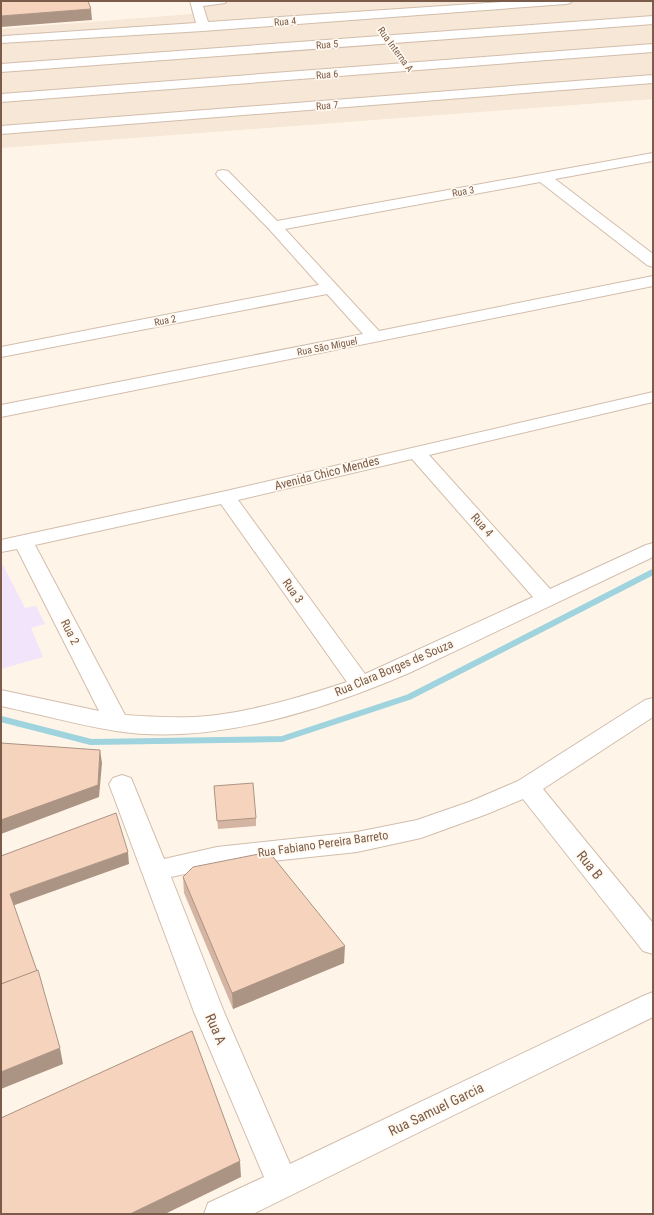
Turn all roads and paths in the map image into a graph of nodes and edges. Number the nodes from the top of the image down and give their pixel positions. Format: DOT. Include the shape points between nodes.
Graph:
graph roads {
  1 [pos="221,1"];
  2 [pos="362,1"];
  3 [pos="566,1"];
  4 [pos="196,2"];
  5 [pos="371,15"];
  6 [pos="653,20"];
  7 [pos="203,27"];
  8 [pos="5,38"];
  9 [pos="388,40"];
  10 [pos="653,48"];
  11 [pos="409,67"];
  12 [pos="1,68"];
  13 [pos="653,79"];
  14 [pos="431,96"];
  15 [pos="1,98"];
  16 [pos="1,130"];
  17 [pos="653,157"];
  18 [pos="223,174"];
  19 [pos="543,177"];
  20 [pos="274,226"];
  21 [pos="653,262"];
  22 [pos="653,281"];
  23 [pos="330,288"];
  24 [pos="375,337"];
  25 [pos="1,352"];
  26 [pos="653,397"];
  27 [pos="1,411"];
  28 [pos="416,452"];
  29 [pos="226,497"];
  30 [pos="23,541"];
  31 [pos="1,546"];
  32 [pos="653,549"];
  33 [pos="547,598"];
  34 [pos="361,685"];
  35 [pos="1,698"];
  36 [pos="653,706"];
  37 [pos="118,723"];
  38 [pos="122,784"];
  39 [pos="527,787"];
  40 [pos="155,871"];
  41 [pos="653,943"];
  42 [pos="653,1004"];
  43 [pos="283,1184"];
  44 [pos="220,1214"];
  1 -- 4 [label="street"];
  2 -- 5 [label="street, Rua Interna A"];
  3 -- 5 [label="street, Rua 4"];
  4 -- 7 [label="street"];
  5 -- 7 [label="street, Rua 4"];
  5 -- 9 [label="street, Rua Interna A"];
  6 -- 9 [label="street, Rua 5"];
  7 -- 8 [label="street, Rua 4"];
  9 -- 11 [label="street, Rua Interna A"];
  9 -- 12 [label="street, Rua 5"];
  10 -- 11 [label="street, Rua 6"];
  11 -- 14 [label="street, Rua Interna A"];
  11 -- 15 [label="street, Rua 6"];
  13 -- 14 [label="street, Rua 7"];
  14 -- 16 [label="street, Rua 7"];
  17 -- 19 [label="street, Rua 3"];
  18 -- 20 [label="street"];
  19 -- 20 [label="street, Rua 3"];
  19 -- 21 [label="street"];
  20 -- 23 [label="street"];
  22 -- 24 [label="street, Rua São Miguel"];
  23 -- 24 [label="street"];
  23 -- 25 [label="street, Rua 2"];
  24 -- 27 [label="street, Rua São Miguel"];
  26 -- 28 [label="street, Avenida Chico Mendes"];
  28 -- 29 [label="street, Avenida Chico Mendes"];
  28 -- 33 [label="street, Rua 4"];
  29 -- 30 [label="street, Avenida Chico Mendes"];
  29 -- 34 [label="street, Rua 3"];
  30 -- 31 [label="street, Avenida Chico Mendes"];
  30 -- 37 [label="street, Rua 2"];
  32 -- 33 [label="street, Rua Clara Borges de Souza"];
  33 -- 34 [label="street, Rua Clara Borges de Souza"];
  34 -- 37 [label="street, Rua Clara Borges de Souza" via="299,706 216,723 162,726"];
  35 -- 37 [label="street, Rua Clara Borges de Souza"];
  36 -- 39 [label="street, Rua Fabiano Pereira Barreto"];
  38 -- 40 [label="street, Rua A"];
  39 -- 40 [label="street, Rua Fabiano Pereira Barreto" via="421,829 356,842 217,857"];
  39 -- 41 [label="street, Rua B"];
  40 -- 43 [label="street, Rua A" via="208,1012"];
  42 -- 43 [label="street, Rua Samuel Garcia"];
  43 -- 44 [label="street, Rua Samuel Garcia"];
}
